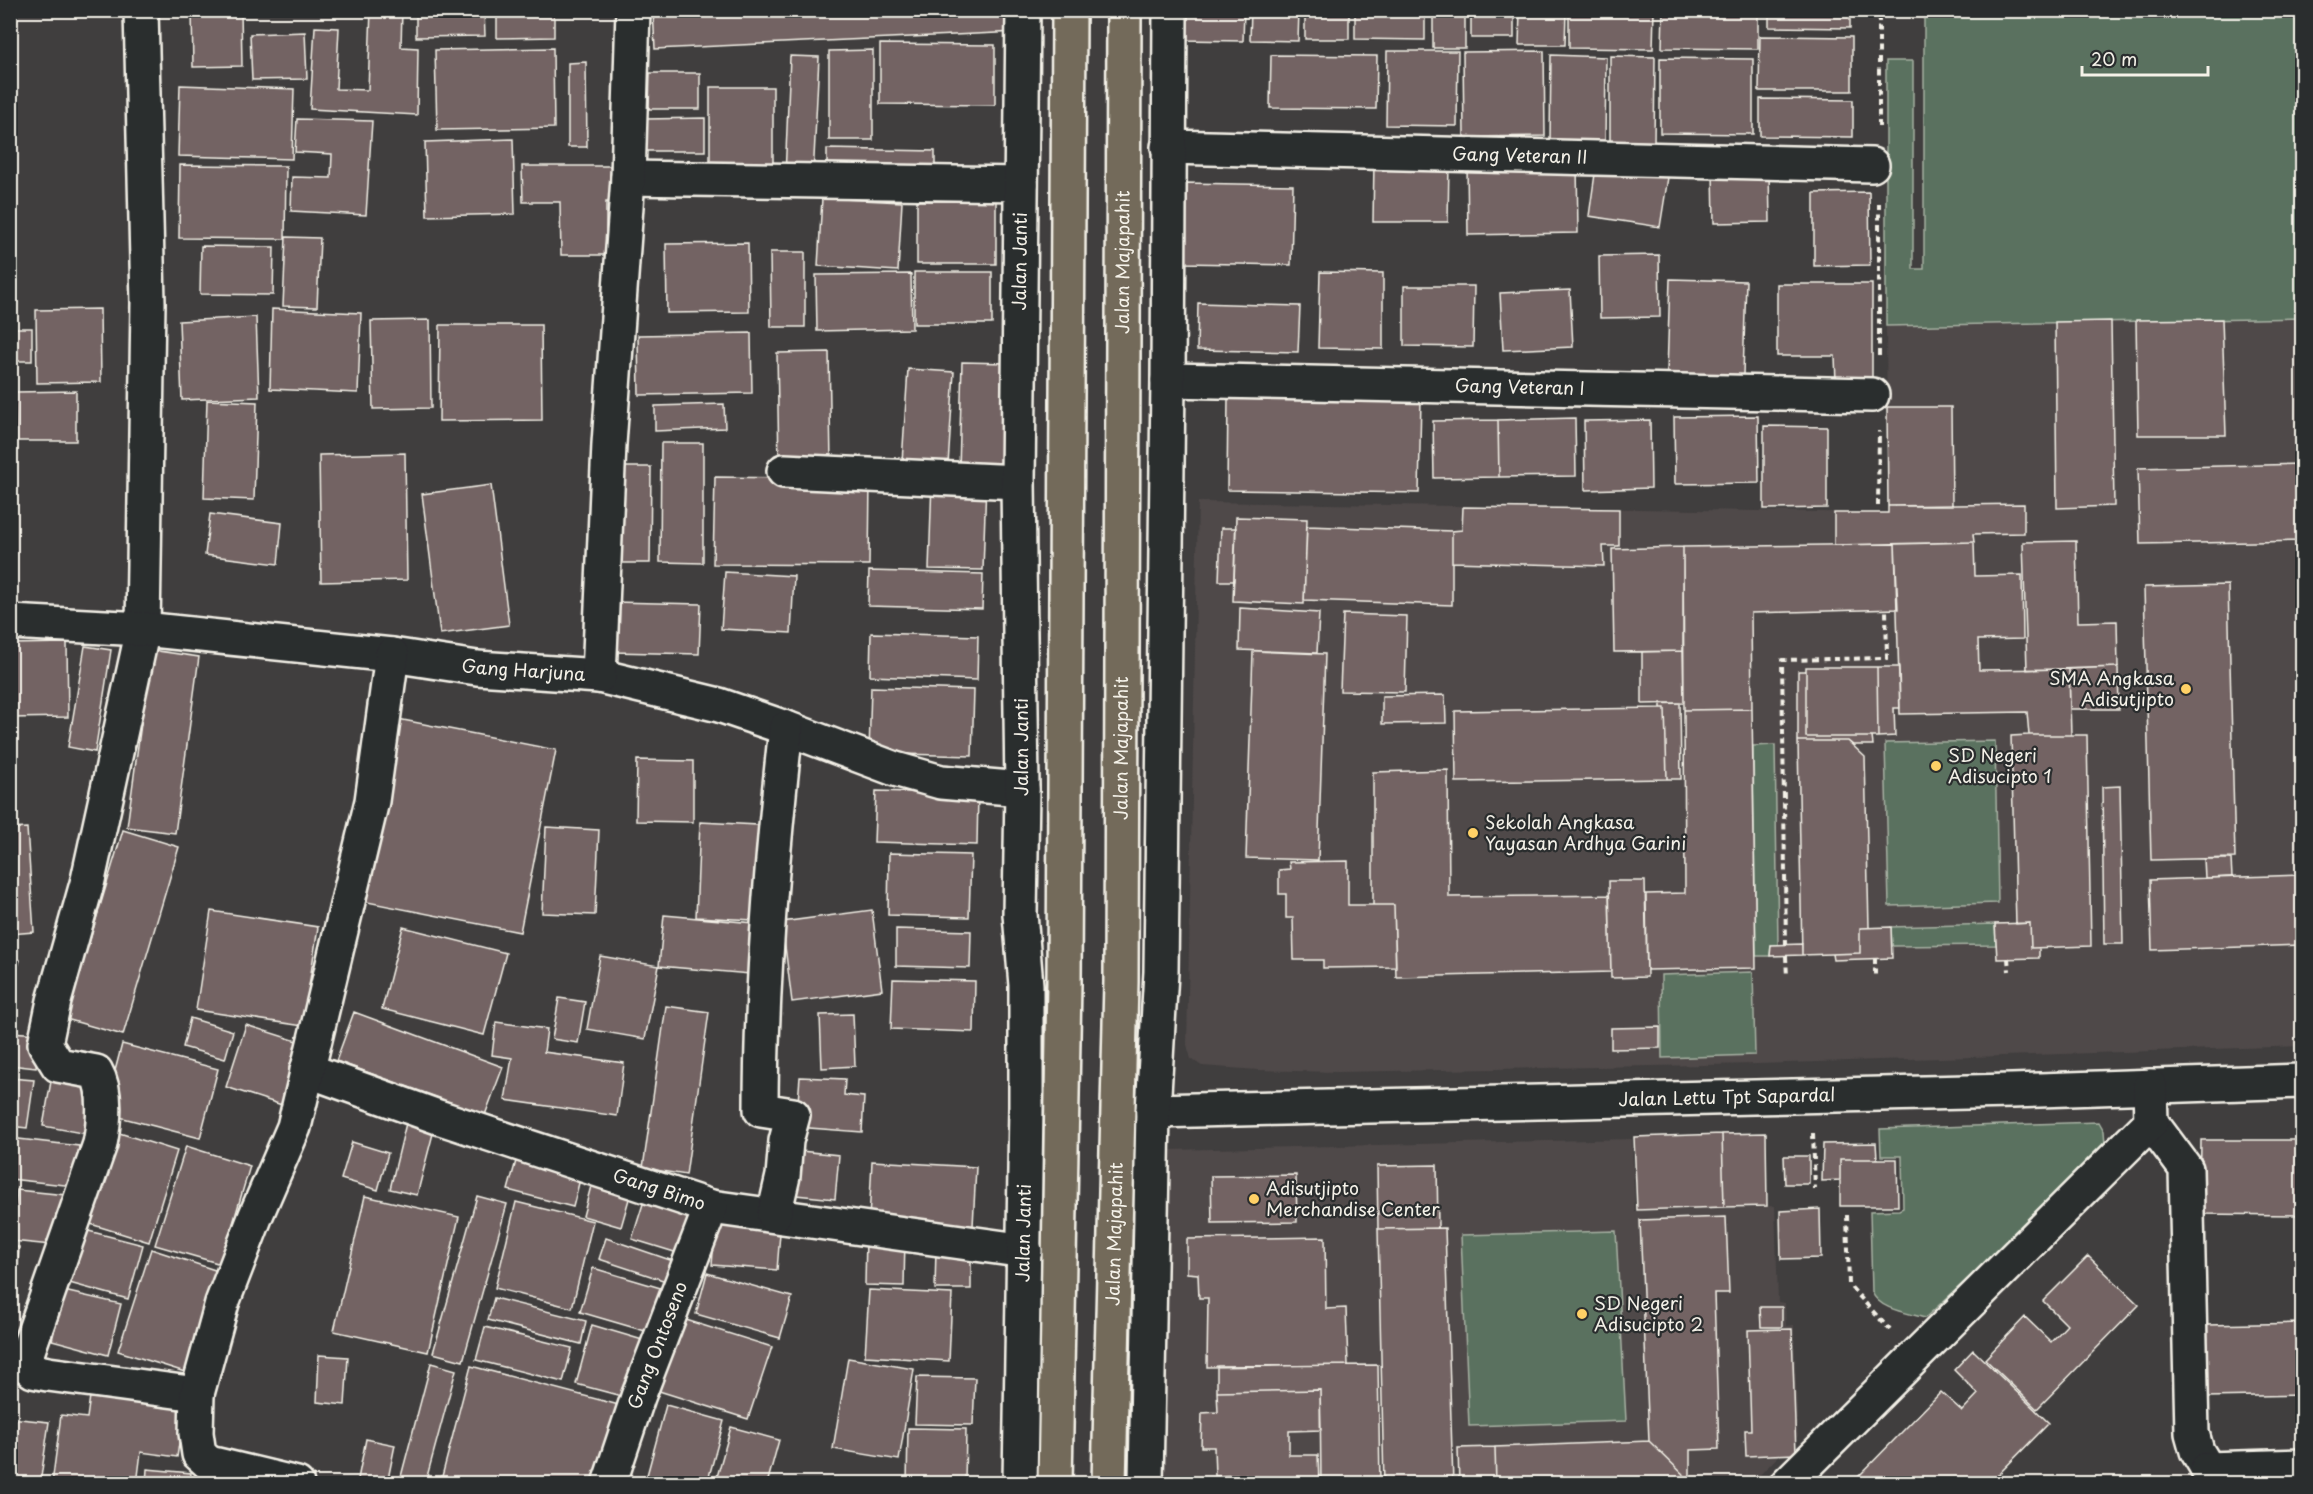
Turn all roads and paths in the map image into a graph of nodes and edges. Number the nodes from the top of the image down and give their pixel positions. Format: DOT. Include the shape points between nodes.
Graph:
graph roads {
  1 [pos="141,10"];
  2 [pos="633,10"];
  3 [pos="1023,10"];
  4 [pos="1069,10"];
  5 [pos="1124,10"];
  6 [pos="1170,10"];
  7 [pos="1879,10"];
  8 [pos="1879,129"];
  9 [pos="1168,147"];
  10 [pos="1872,165"];
  11 [pos="628,178"];
  12 [pos="1021,184"];
  13 [pos="1879,200"];
  14 [pos="1879,360"];
  15 [pos="1168,380"];
  16 [pos="1872,395"];
  17 [pos="1879,428"];
  18 [pos="784,471"];
  19 [pos="1018,482"];
  20 [pos="1878,506"];
  21 [pos="1886,610"];
  22 [pos="10,622"];
  23 [pos="143,629"];
  24 [pos="392,655"];
  25 [pos="599,676"];
  26 [pos="786,728"];
  27 [pos="1022,789"];
  28 [pos="1786,945"];
  29 [pos="1786,956"];
  30 [pos="1875,958"];
  31 [pos="2008,958"];
  32 [pos="2009,971"];
  33 [pos="1875,975"];
  34 [pos="1787,977"];
  35 [pos="307,1070"];
  36 [pos="2302,1081"];
  37 [pos="2150,1086"];
  38 [pos="1153,1111"];
  39 [pos="2151,1122"];
  40 [pos="1813,1126"];
  41 [pos="1815,1189"];
  42 [pos="711,1207"];
  43 [pos="774,1215"];
  44 [pos="1848,1215"];
  45 [pos="1025,1251"];
  46 [pos="1112,1343"];
  47 [pos="1058,1346"];
  48 [pos="1915,1357"];
  49 [pos="197,1394"];
  50 [pos="2302,1467"];
  51 [pos="2212,1476"];
  52 [pos="1146,1482"];
  53 [pos="1020,1483"];
  54 [pos="297,1484"];
  55 [pos="609,1484"];
  56 [pos="1055,1484"];
  57 [pos="1109,1484"];
  58 [pos="1787,1484"];
  1 -- 23 [label="street" via="148,303"];
  2 -- 11 [label="street"];
  3 -- 12 [label="street, Jalan Janti"];
  4 -- 47 [label="highway" via="1064,982"];
  5 -- 46 [label="highway, Jalan Majapahit" via="1121,982"];
  6 -- 9 [label="street"];
  7 -- 8 [label="path"];
  9 -- 10 [label="street, Gang Veteran II"];
  9 -- 15 [label="street"];
  11 -- 12 [label="street"];
  11 -- 25 [label="street" via="609,444"];
  12 -- 19 [label="street, Jalan Janti"];
  13 -- 14 [label="path"];
  15 -- 16 [label="street, Gang Veteran I"];
  15 -- 38 [label="street" via="1161,972"];
  17 -- 20 [label="path"];
  18 -- 19 [label="street"];
  19 -- 27 [label="street, Jalan Janti"];
  21 -- 28 [label="path" via="1887,658 1782,660"];
  22 -- 23 [label="street, Gang Harjuna"];
  23 -- 24 [label="street, Gang Harjuna"];
  23 -- 49 [label="street" via="88,880 45,1044 58,1065 96,1072 102,1100 100,1144 25,1359 33,1371"];
  24 -- 25 [label="street, Gang Harjuna" via="477,668"];
  24 -- 35 [label="street" via="372,801"];
  25 -- 26 [label="street, Gang Harjuna" via="719,705"];
  26 -- 27 [label="street, Gang Harjuna" via="940,782"];
  26 -- 43 [label="street" via="775,824 761,1056 761,1110 793,1115"];
  27 -- 45 [label="street, Jalan Janti"];
  29 -- 34 [label="path"];
  30 -- 33 [label="path"];
  31 -- 32 [label="path"];
  35 -- 42 [label="street, Gang Bimo"];
  35 -- 49 [label="street" via="294,1127 222,1302"];
  36 -- 37 [label="street, Jalan Lettu Tpt Sapardal"];
  37 -- 38 [label="street, Jalan Lettu Tpt Sapardal"];
  37 -- 39 [label="street"];
  38 -- 52 [label="street"];
  39 -- 48 [label="street"];
  39 -- 51 [label="street" via="2186,1170 2192,1433 2197,1451"];
  40 -- 41 [label="path"];
  42 -- 43 [label="street, Gang Bimo"];
  42 -- 55 [label="street, Gang Ontoseno"];
  43 -- 45 [label="street, Gang Bimo"];
  44 -- 48 [label="path" via="1849,1285"];
  45 -- 53 [label="street, Jalan Janti"];
  46 -- 52 [label="street"];
  46 -- 57 [label="highway, Jalan Majapahit"];
  47 -- 53 [label="street"];
  47 -- 56 [label="highway"];
  48 -- 58 [label="street"];
  49 -- 54 [label="street" via="196,1433 200,1454 209,1463"];
  50 -- 51 [label="street"];
}
